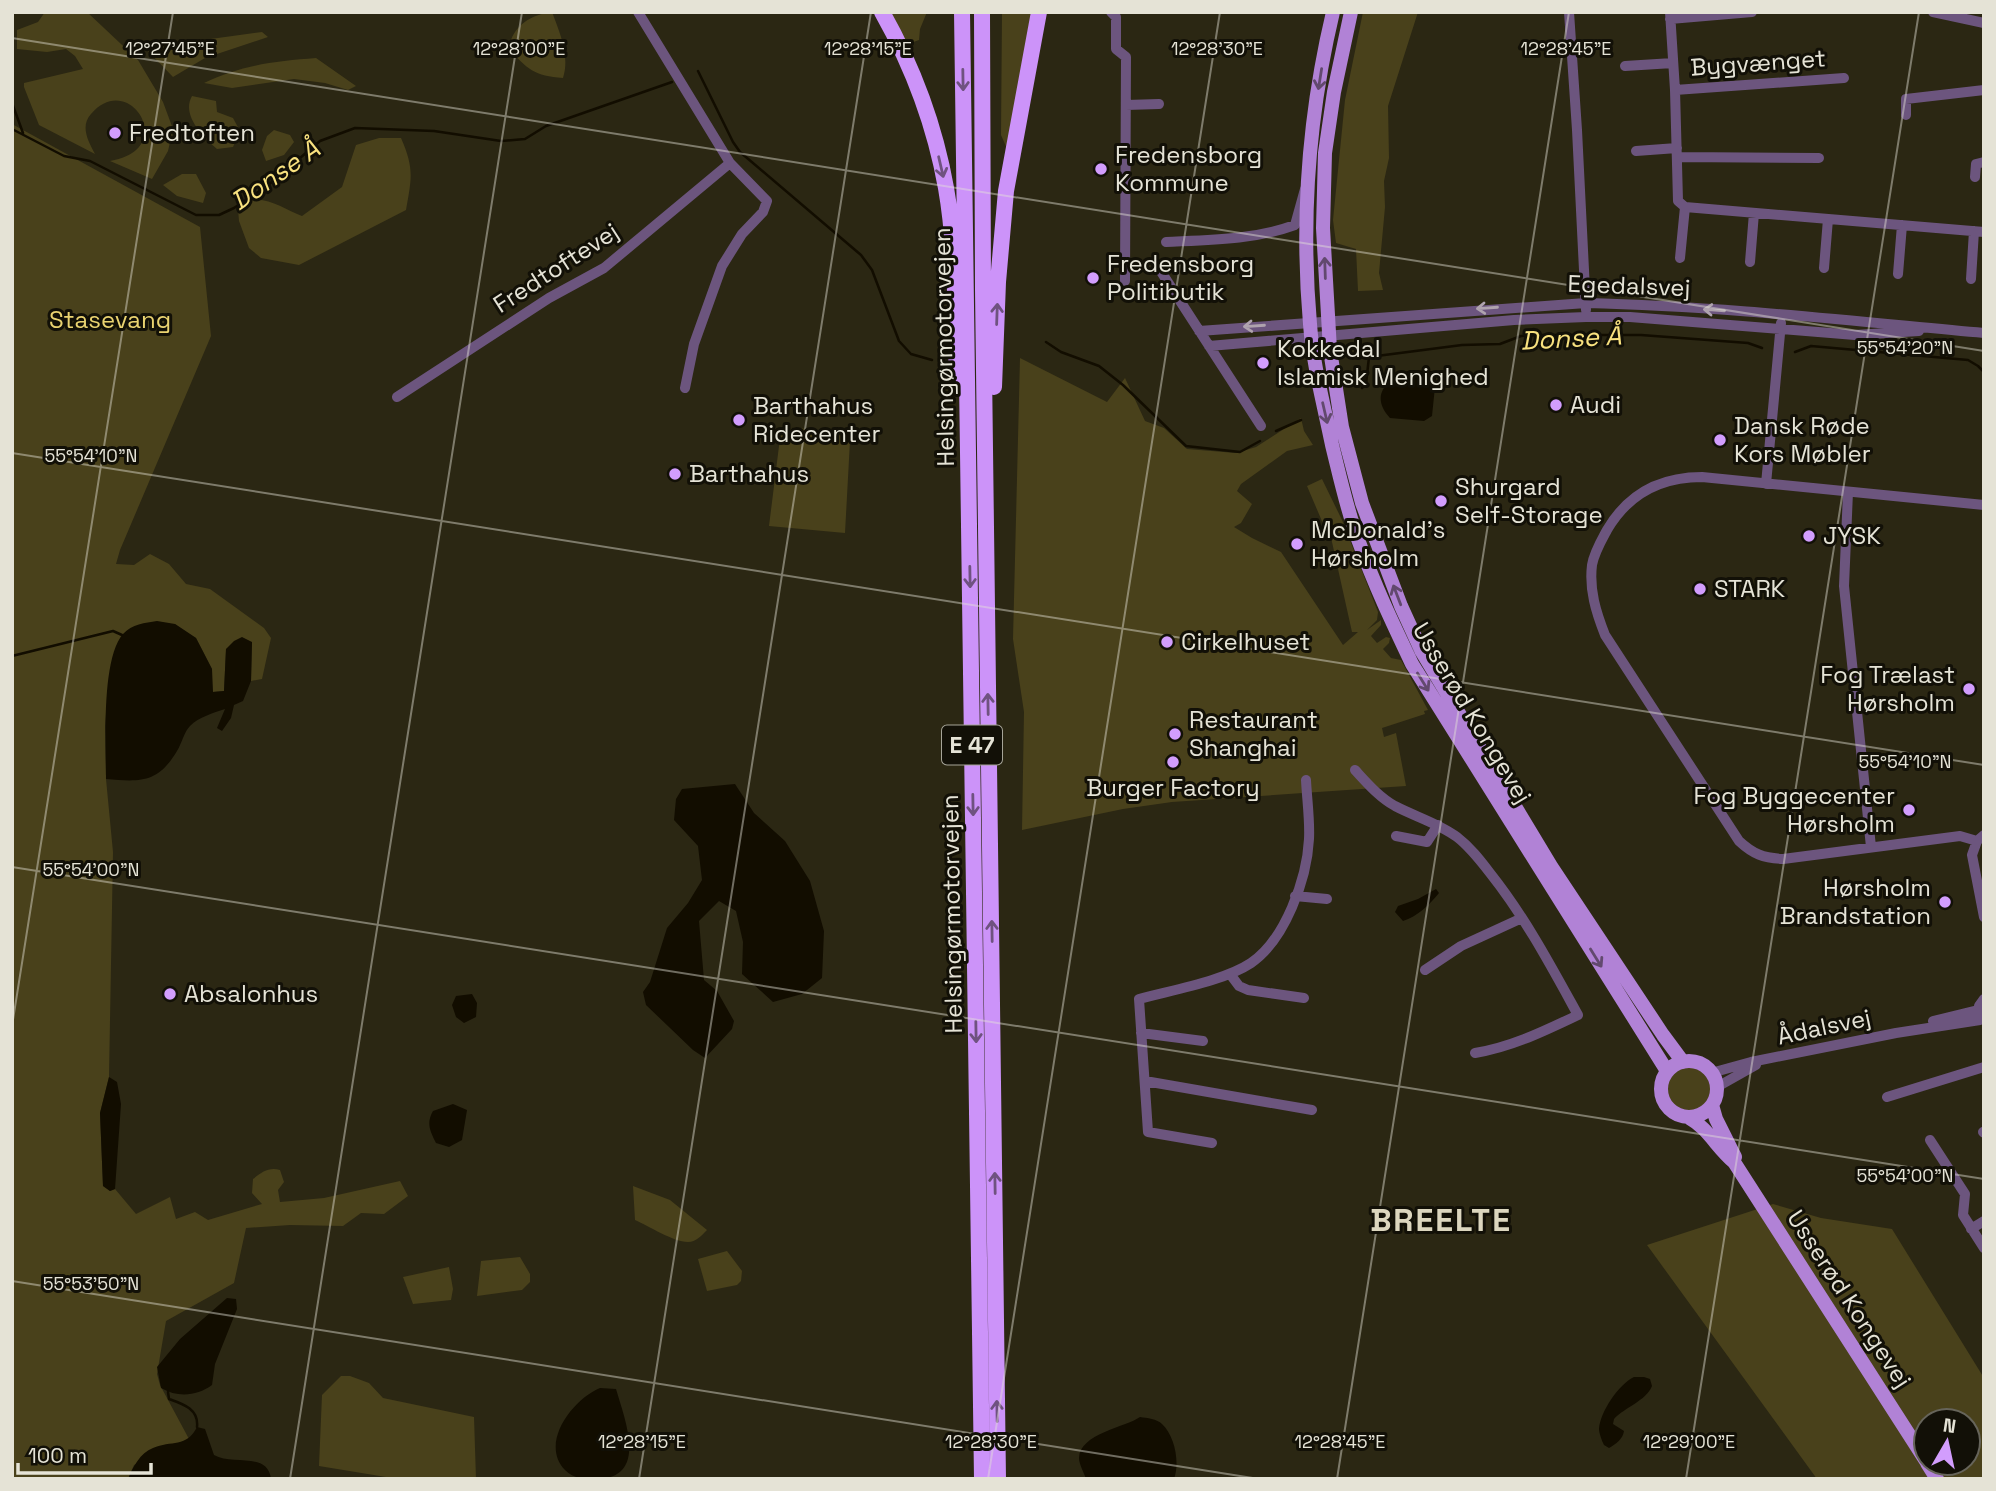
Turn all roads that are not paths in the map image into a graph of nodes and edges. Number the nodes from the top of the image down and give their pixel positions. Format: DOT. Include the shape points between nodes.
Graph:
graph roads {
  1 [pos="638,12"];
  2 [pos="882,12"];
  3 [pos="962,12"];
  4 [pos="982,12"];
  5 [pos="1039,12"];
  6 [pos="1111,12"];
  7 [pos="1333,12"];
  8 [pos="1351,12"];
  9 [pos="1569,12"];
  10 [pos="1752,12"];
  11 [pos="1933,12"];
  12 [pos="1670,16"];
  13 [pos="1984,23"];
  14 [pos="1673,63"];
  15 [pos="1625,66"];
  16 [pos="1843,78"];
  17 [pos="1675,90"];
  18 [pos="1984,90"];
  19 [pos="1126,104"];
  20 [pos="1159,104"];
  21 [pos="1906,116"];
  22 [pos="1636,151"];
  23 [pos="1677,153"];
  24 [pos="1819,158"];
  25 [pos="1984,162"];
  26 [pos="730,163"];
  27 [pos="1975,177"];
  28 [pos="1308,181"];
  29 [pos="1685,207"];
  30 [pos="1754,213"];
  31 [pos="1828,219"];
  32 [pos="1902,225"];
  33 [pos="1979,231"];
  34 [pos="1166,242"];
  35 [pos="1680,258"];
  36 [pos="1750,262"];
  37 [pos="1825,268"];
  38 [pos="1160,270"];
  39 [pos="1898,274"];
  40 [pos="1971,279"];
  41 [pos="1125,281"];
  42 [pos="1586,303"];
  43 [pos="1782,315"];
  44 [pos="1586,317"];
  45 [pos="1327,320"];
  46 [pos="1310,322"];
  47 [pos="1880,322"];
  48 [pos="1781,329"];
  49 [pos="1947,329"];
  50 [pos="1199,331"];
  51 [pos="1984,333"];
  52 [pos="1329,336"];
  53 [pos="1311,338"];
  54 [pos="1209,346"];
  55 [pos="685,388"];
  56 [pos="397,397"];
  57 [pos="1261,426"];
  58 [pos="986,480"];
  59 [pos="1766,484"];
  60 [pos="1848,492"];
  61 [pos="1984,505"];
  62 [pos="970,537"];
  63 [pos="1355,770"];
  64 [pos="1306,780"];
  65 [pos="1438,825"];
  66 [pos="1396,836"];
  67 [pos="1981,838"];
  68 [pos="1871,847"];
  69 [pos="1295,896"];
  70 [pos="1327,899"];
  71 [pos="1984,917"];
  72 [pos="1522,918"];
  73 [pos="1425,970"];
  74 [pos="1230,974"];
  75 [pos="1304,998"];
  76 [pos="1984,999"];
  77 [pos="1981,1019"];
  78 [pos="1141,1033"];
  79 [pos="1203,1041"];
  80 [pos="1475,1053"];
  81 [pos="1683,1062"];
  82 [pos="1984,1067"];
  83 [pos="1667,1071"];
  84 [pos="1714,1080"];
  85 [pos="1145,1081"];
  86 [pos="1887,1097"];
  87 [pos="1712,1105"];
  88 [pos="1312,1110"];
  89 [pos="1688,1117"];
  90 [pos="1930,1140"];
  91 [pos="1212,1143"];
  92 [pos="1734,1162"];
  93 [pos="1984,1221"];
  94 [pos="1971,1229"];
  95 [pos="1984,1248"];
  96 [pos="1912,1439"];
  97 [pos="982,1479"];
  98 [pos="998,1479"];
  1 -- 26 [label="street"];
  2 -- 62 [label="highway, one-way" via="928,113 946,188 959,475"];
  3 -- 62 [label="highway, Helsingørmotorvejen / E 47, one-way"];
  4 -- 58 [label="highway, Helsingørmotorvejen / E 47"];
  58 -- 5 [label="highway, one-way" via="1006,191"];
  6 -- 19 [label="street" via="1116,17 1116,49 1126,57"];
  7 -- 28 [label="main road, Usserød Kongevej, one-way"];
  45 -- 8 [label="main road, Usserød Kongevej, one-way" via="1325,153"];
  9 -- 42 [label="street"];
  10 -- 12 [label="street, Bygvænget"];
  11 -- 13 [label="street"];
  12 -- 14 [label="street, Bygvænget"];
  14 -- 15 [label="street, Bygvænget"];
  14 -- 17 [label="street, Bygvænget"];
  16 -- 17 [label="street, Bygvænget"];
  17 -- 23 [label="street, Bygvænget"];
  18 -- 21 [label="street" via="1906,99"];
  19 -- 20 [label="street"];
  19 -- 41 [label="street"];
  22 -- 23 [label="street"];
  23 -- 24 [label="street"];
  23 -- 29 [label="street, Bygvænget" via="1678,201"];
  25 -- 27 [label="street" via="1976,164"];
  26 -- 55 [label="street" via="767,201 722,265 694,344"];
  26 -- 56 [label="street, Fredtoftevej" via="604,268"];
  28 -- 34 [label="street" via="1295,225 1246,237"];
  28 -- 46 [label="main road, Usserød Kongevej"];
  29 -- 30 [label="street"];
  29 -- 35 [label="street, Bygvænget"];
  30 -- 31 [label="street"];
  30 -- 36 [label="street"];
  31 -- 32 [label="street"];
  31 -- 37 [label="street"];
  32 -- 33 [label="street"];
  32 -- 39 [label="street"];
  33 -- 40 [label="street"];
  38 -- 50 [label="street"];
  43 -- 42 [label="street, Egedalsvej, one-way"];
  42 -- 44 [label="street"];
  42 -- 45 [label="street, Egedalsvej, one-way"];
  43 -- 47 [label="street, Egedalsvej"];
  43 -- 48 [label="street"];
  44 -- 48 [label="street, Egedalsvej"];
  44 -- 52 [label="street, Egedalsvej"];
  45 -- 46 [label="street, Egedalsvej"];
  45 -- 52 [label="main road, Usserød Kongevej"];
  46 -- 50 [label="street, Egedalsvej, one-way"];
  46 -- 53 [label="main road, Usserød Kongevej"];
  47 -- 48 [label="street" via="1853,326 1789,322"];
  47 -- 49 [label="street, Egedalsvej"];
  48 -- 49 [label="street, Egedalsvej" via="1855,335"];
  48 -- 59 [label="street"];
  49 -- 51 [label="street, Egedalsvej"];
  50 -- 54 [label="street"];
  52 -- 53 [label="street, Egedalsvej"];
  81 -- 52 [label="main road, Usserød Kongevej, one-way" via="1551,866 1422,652 1362,503 1342,427"];
  53 -- 54 [label="street, Egedalsvej"];
  53 -- 83 [label="main road, Usserød Kongevej, one-way" via="1341,484 1357,540 1391,622 1412,664"];
  54 -- 57 [label="street"];
  98 -- 58 [label="highway, Helsingørmotorvejen / E 47, one-way"];
  59 -- 60 [label="street"];
  59 -- 68 [label="street" via="1689,477 1663,482 1637,495 1619,511 1598,545 1591,589 1596,612 1605,635 1739,841 1751,852 1783,859"];
  60 -- 61 [label="street"];
  60 -- 68 [label="street" via="1844,586"];
  62 -- 97 [label="highway, Helsingørmotorvejen / E 47, one-way"];
  63 -- 65 [label="street" via="1394,805"];
  64 -- 69 [label="street" via="1309,839"];
  65 -- 66 [label="street" via="1427,842"];
  65 -- 72 [label="street" via="1476,855"];
  67 -- 68 [label="street" via="1960,836"];
  67 -- 71 [label="street" via="1972,855"];
  69 -- 70 [label="street"];
  69 -- 74 [label="street" via="1270,946 1252,963"];
  72 -- 73 [label="street" via="1461,946"];
  72 -- 80 [label="street" via="1578,1015 1528,1038"];
  74 -- 75 [label="street" via="1248,990"];
  74 -- 78 [label="street" via="1139,999"];
  76 -- 77 [label="street"];
  77 -- 84 [label="street, Ådalsvej" via="1904,1028 1760,1061"];
  78 -- 79 [label="street"];
  78 -- 85 [label="street"];
  81 -- 83 [label="main road"];
  81 -- 84 [label="main road" via="1696,1062"];
  82 -- 86 [label="street"];
  83 -- 89 [label="main road" via="1660,1087 1664,1103 1675,1114"];
  84 -- 87 [label="main road"];
  85 -- 88 [label="street"];
  85 -- 91 [label="street" via="1148,1132"];
  87 -- 89 [label="main road" via="1698,1116"];
  87 -- 92 [label="main road, Usserød Kongevej"];
  89 -- 92 [label="main road, Usserød Kongevej"];
  90 -- 94 [label="street" via="1965,1194 1963,1215"];
  92 -- 96 [label="main road, Usserød Kongevej"];
  93 -- 94 [label="street"];
  94 -- 95 [label="street"];
}
